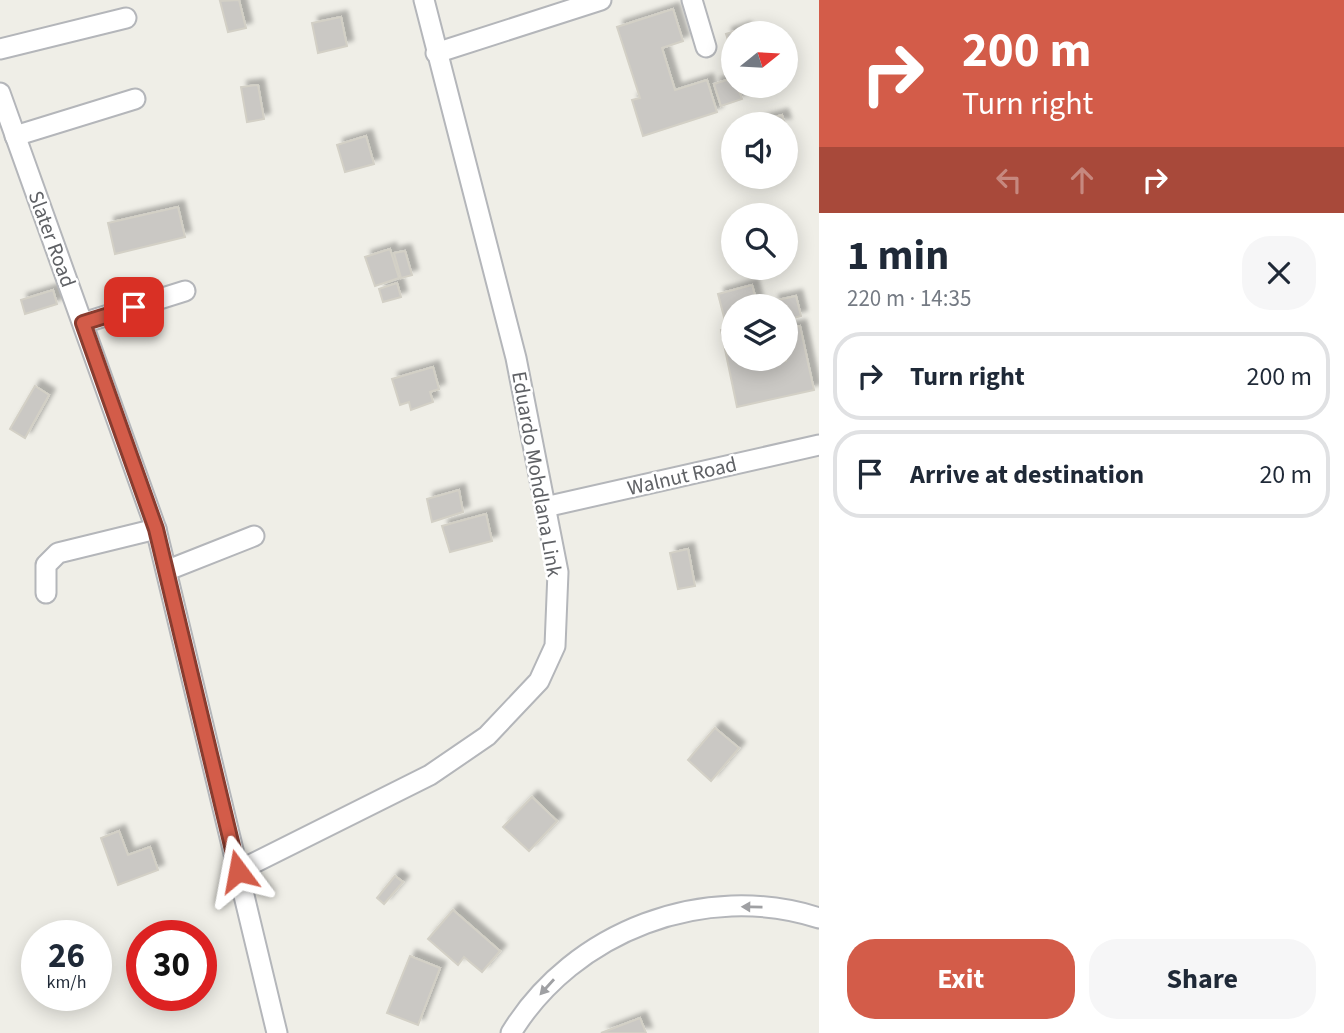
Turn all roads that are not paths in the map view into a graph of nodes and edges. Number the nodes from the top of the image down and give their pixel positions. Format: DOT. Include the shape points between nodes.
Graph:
graph roads {
  1 [pos="424,0"];
  2 [pos="601,0"];
  3 [pos="692,0"];
  4 [pos="126,18"];
  5 [pos="706,47"];
  6 [pos="0,49"];
  7 [pos="436,53"];
  8 [pos="0,93"];
  9 [pos="135,99"];
  10 [pos="15,136"];
  11 [pos="185,291"];
  12 [pos="83,323"];
  13 [pos="819,445"];
  14 [pos="545,507"];
  15 [pos="156,529"];
  16 [pos="254,536"];
  17 [pos="167,570"];
  18 [pos="46,593"];
  19 [pos="238,871"];
  20 [pos="819,918"];
  21 [pos="277,1033"];
  22 [pos="510,1033"];
  1 -- 7 [label="street, Eduardo Mohdlana Link"];
  2 -- 7 [label="street"];
  3 -- 5 [label="street"];
  4 -- 6 [label="street"];
  7 -- 14 [label="street, Eduardo Mohdlana Link" via="516,358"];
  8 -- 10 [label="street, Slater Road"];
  9 -- 10 [label="street"];
  10 -- 12 [label="street, Slater Road"];
  11 -- 12 [label="street"];
  12 -- 15 [label="street, Slater Road"];
  13 -- 14 [label="street, Walnut Road"];
  14 -- 19 [label="street, Eduardo Mohdlana Link" via="558,572 555,646 540,681 487,736 430,775"];
  15 -- 17 [label="street, Slater Road"];
  15 -- 18 [label="street" via="58,553 46,565"];
  16 -- 17 [label="street"];
  17 -- 19 [label="street, Slater Road"];
  19 -- 21 [label="street, Slater Road"];
  20 -- 22 [label="street, one-way" via="758,906 709,907 636,927 588,952 554,979"];
}
